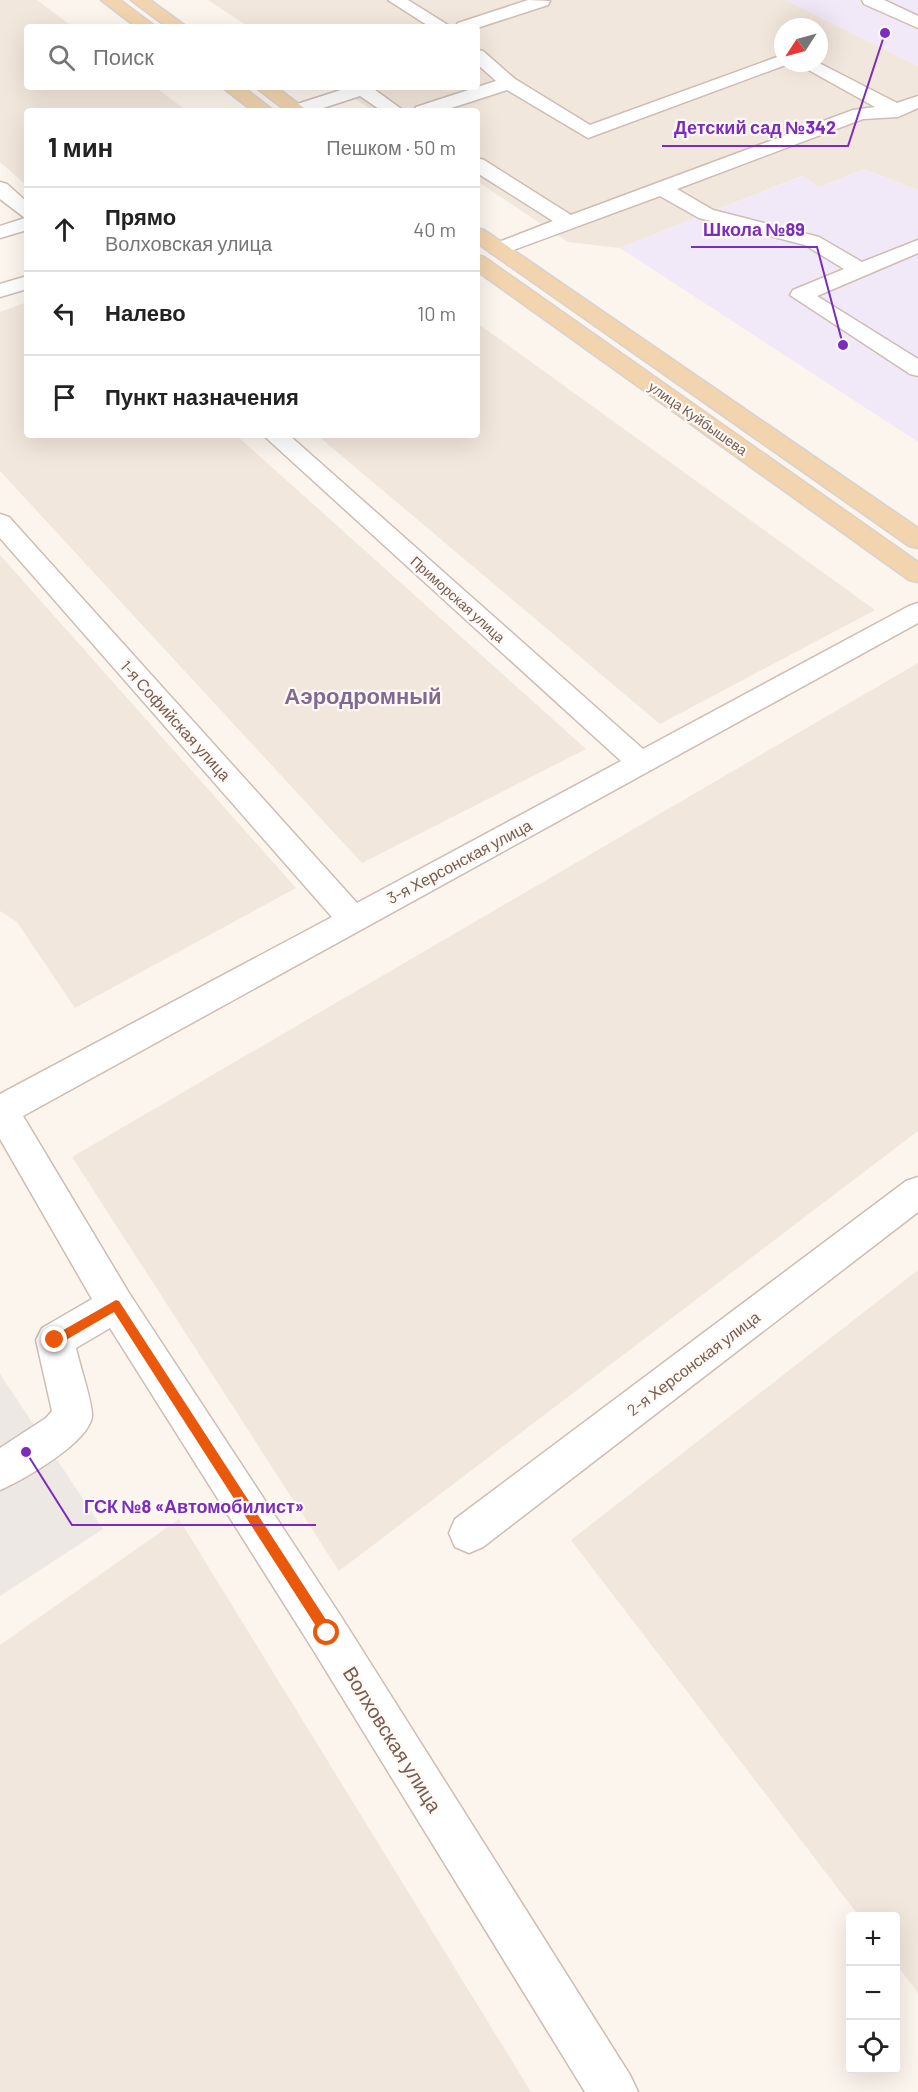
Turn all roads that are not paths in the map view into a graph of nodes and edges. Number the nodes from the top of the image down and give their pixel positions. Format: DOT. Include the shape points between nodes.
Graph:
graph roads {
  1 [pos="109,0"];
  2 [pos="139,0"];
  3 [pos="396,0"];
  4 [pos="539,0"];
  5 [pos="870,0"];
  6 [pos="918,23"];
  7 [pos="143,24"];
  8 [pos="174,24"];
  9 [pos="437,24"];
  10 [pos="473,24"];
  11 [pos="480,58"];
  12 [pos="774,64"];
  13 [pos="822,72"];
  14 [pos="509,83"];
  15 [pos="235,90"];
  16 [pos="268,90"];
  17 [pos="359,90"];
  18 [pos="364,90"];
  19 [pos="918,102"];
  20 [pos="261,108"];
  21 [pos="293,108"];
  22 [pos="306,108"];
  23 [pos="390,108"];
  24 [pos="432,108"];
  25 [pos="896,110"];
  26 [pos="918,121"];
  27 [pos="480,166"];
  28 [pos="659,187"];
  29 [pos="0,188"];
  30 [pos="17,205"];
  31 [pos="568,222"];
  32 [pos="24,225"];
  33 [pos="0,232"];
  34 [pos="480,239"];
  35 [pos="918,246"];
  36 [pos="488,253"];
  37 [pos="480,263"];
  38 [pos="860,270"];
  39 [pos="24,283"];
  40 [pos="0,291"];
  41 [pos="918,369"];
  42 [pos="278,438"];
  43 [pos="0,522"];
  44 [pos="918,540"];
  45 [pos="918,574"];
  46 [pos="918,612"];
  47 [pos="641,763"];
  48 [pos="352,919"];
  49 [pos="1,1110"];
  50 [pos="918,1192"];
  51 [pos="116,1305"];
  52 [pos="0,1471"];
  53 [pos="469,1533"];
  54 [pos="613,2092"];
  1 -- 7 [label="main road"];
  2 -- 8 [label="main road"];
  3 -- 9 [label="street"];
  4 -- 10 [label="street" via="542,1"];
  5 -- 6 [label="street"];
  11 -- 14 [label="street"];
  12 -- 14 [label="street" via="588,132"];
  13 -- 25 [label="street"];
  14 -- 24 [label="street"];
  15 -- 20 [label="main road"];
  16 -- 21 [label="main road"];
  17 -- 22 [label="street"];
  18 -- 23 [label="street"];
  19 -- 25 [label="street"];
  25 -- 26 [label="street"];
  25 -- 28 [label="street" via="860,114"];
  27 -- 31 [label="street"];
  28 -- 31 [label="street"];
  28 -- 38 [label="street" via="706,214 812,241"];
  29 -- 30 [label="street"];
  31 -- 36 [label="street"];
  32 -- 33 [label="street"];
  34 -- 36 [label="main road, улица Куйбышева"];
  35 -- 38 [label="street"];
  36 -- 44 [label="main road, улица Куйбышева"];
  37 -- 45 [label="main road, улица Куйбышева"];
  38 -- 41 [label="street" via="801,295"];
  39 -- 40 [label="street"];
  42 -- 47 [label="street, Приморская улица"];
  43 -- 48 [label="street, 1-я Софийская улица"];
  46 -- 47 [label="street, 3-я Херсонская улица"];
  47 -- 48 [label="street, 3-я Херсонская улица"];
  48 -- 49 [label="street, 3-я Херсонская улица"];
  49 -- 51 [label="street, Волховская улица"];
  50 -- 53 [label="street, 2-я Херсонская улица"];
  51 -- 52 [label="street" via="55,1340 73,1416 60,1431"];
  51 -- 54 [label="street, Волховская улица" via="327,1633"];
}
